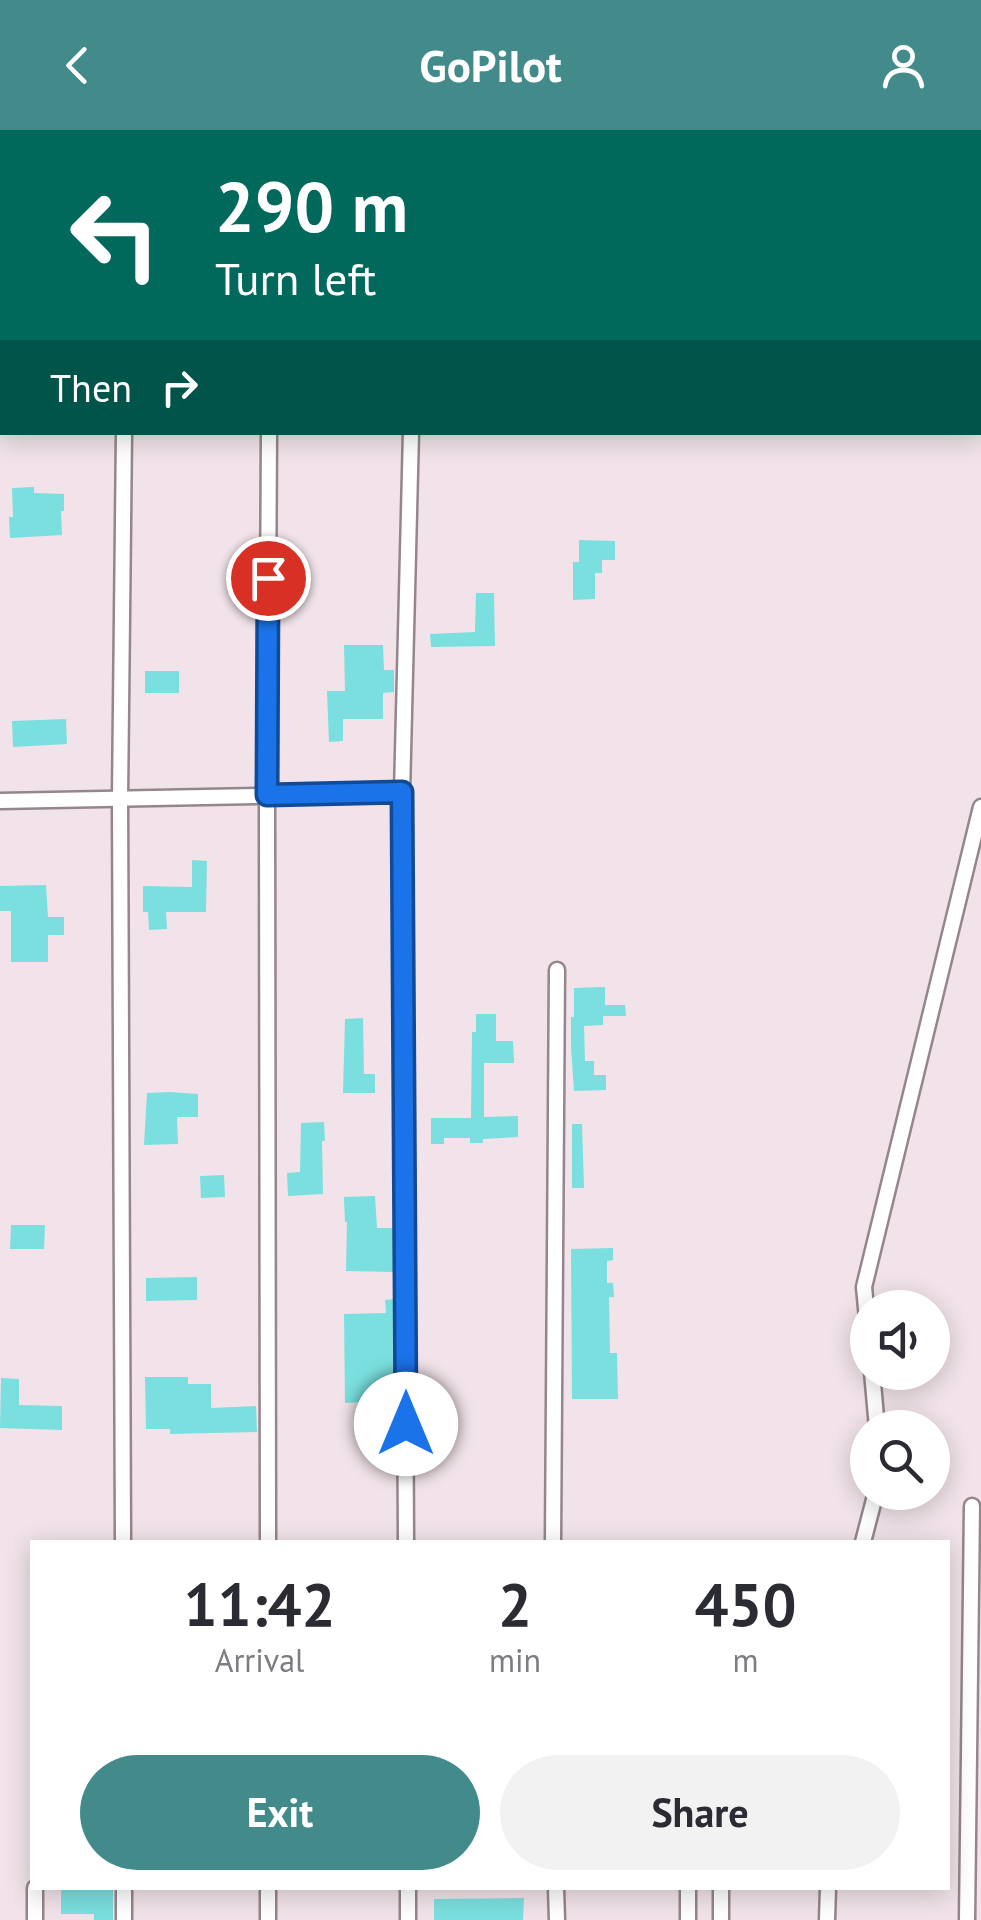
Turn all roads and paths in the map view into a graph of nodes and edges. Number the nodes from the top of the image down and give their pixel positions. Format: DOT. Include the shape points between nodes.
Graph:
graph roads {
  1 [pos="124,435"];
  2 [pos="269,435"];
  3 [pos="411,435"];
  4 [pos="402,792"];
  5 [pos="267,795"];
  6 [pos="120,798"];
  7 [pos="0,801"];
  8 [pos="981,806"];
  9 [pos="558,970"];
  10 [pos="864,1290"];
  11 [pos="972,1506"];
  12 [pos="871,1510"];
  13 [pos="123,1540"];
  14 [pos="268,1540"];
  15 [pos="406,1540"];
  16 [pos="553,1540"];
  17 [pos="863,1540"];
  18 [pos="34,1890"];
  19 [pos="124,1890"];
  20 [pos="268,1890"];
  21 [pos="408,1890"];
  22 [pos="556,1890"];
  23 [pos="688,1890"];
  24 [pos="721,1890"];
  25 [pos="828,1890"];
  26 [pos="35,1920"];
  27 [pos="124,1920"];
  28 [pos="268,1920"];
  29 [pos="408,1920"];
  30 [pos="557,1920"];
  31 [pos="688,1920"];
  32 [pos="721,1920"];
  33 [pos="827,1920"];
  34 [pos="967,1920"];
  1 -- 6 [label="street"];
  2 -- 5 [label="street"];
  3 -- 4 [label="street"];
  4 -- 5 [label="street"];
  4 -- 15 [label="street"];
  5 -- 6 [label="street"];
  5 -- 14 [label="street"];
  6 -- 7 [label="street"];
  6 -- 13 [label="street"];
  8 -- 10 [label="street"];
  9 -- 16 [label="street"];
  11 -- 34 [label="street"];
  12 -- 17 [label="street"];
  18 -- 26 [label="street"];
  19 -- 27 [label="street"];
  20 -- 28 [label="street"];
  21 -- 29 [label="street"];
  22 -- 30 [label="street"];
  23 -- 31 [label="street"];
  24 -- 32 [label="street"];
  25 -- 33 [label="street"];
}
